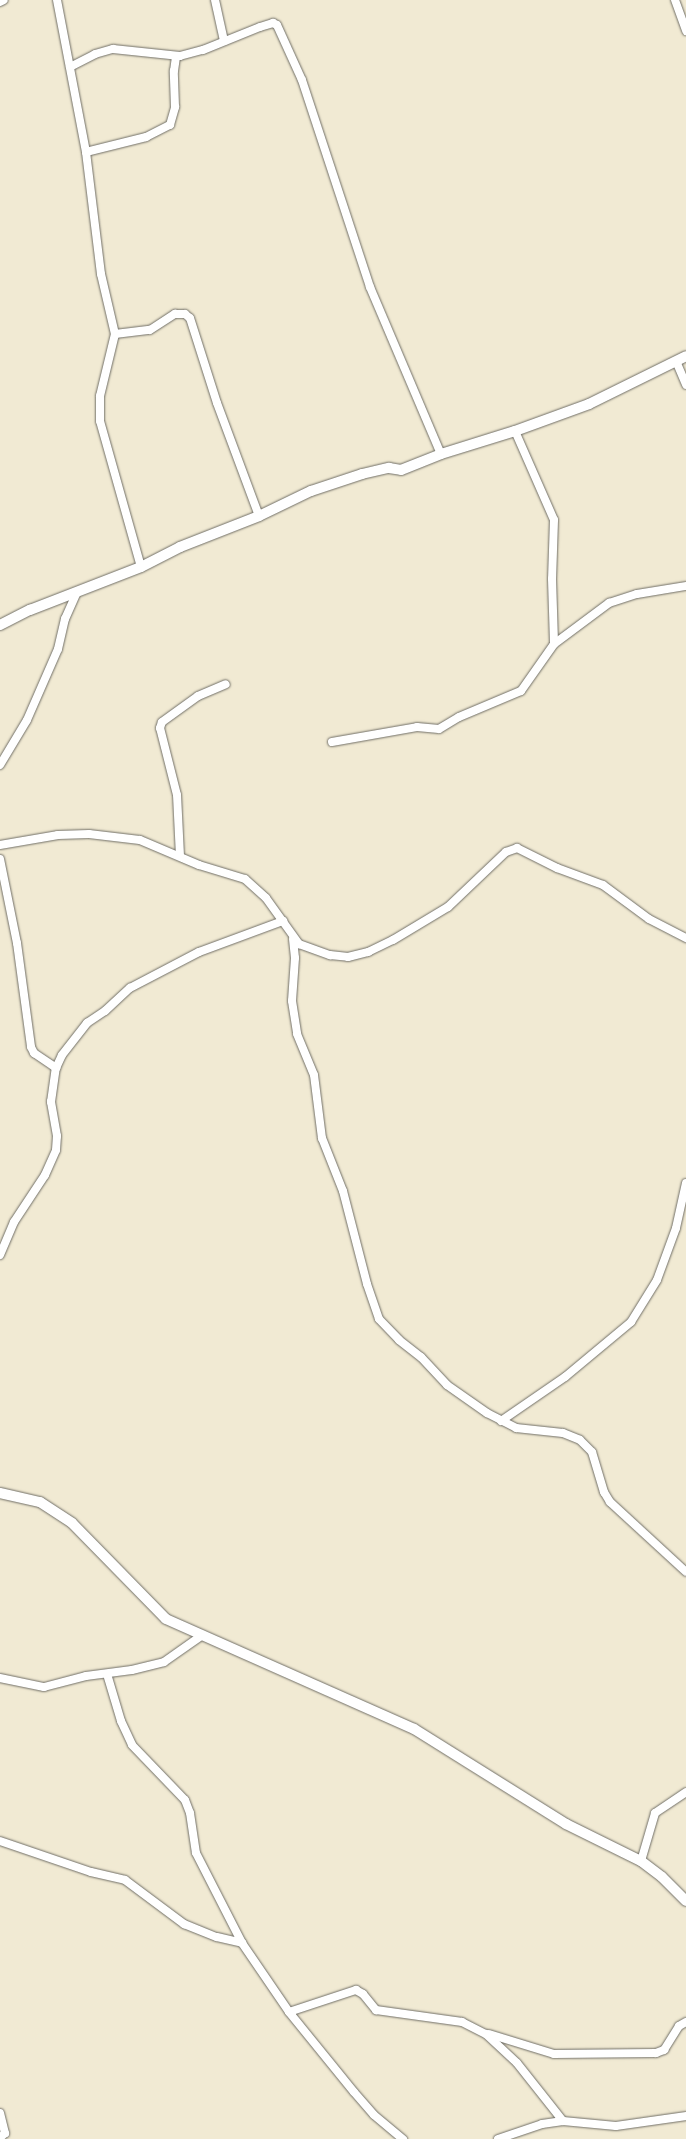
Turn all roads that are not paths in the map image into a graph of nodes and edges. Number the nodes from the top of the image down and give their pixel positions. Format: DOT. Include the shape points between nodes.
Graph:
graph roads {
  1 [pos="57,0"];
  2 [pos="215,0"];
  3 [pos="675,0"];
  4 [pos="686,31"];
  5 [pos="224,41"];
  6 [pos="180,56"];
  7 [pos="70,67"];
  8 [pos="86,152"];
  9 [pos="115,334"];
  10 [pos="686,356"];
  11 [pos="676,361"];
  12 [pos="686,385"];
  13 [pos="515,431"];
  14 [pos="441,454"];
  15 [pos="259,516"];
  16 [pos="141,568"];
  17 [pos="686,586"];
  18 [pos="77,592"];
  19 [pos="0,625"];
  20 [pos="554,644"];
  21 [pos="226,684"];
  22 [pos="332,742"];
  23 [pos="0,765"];
  24 [pos="0,845"];
  25 [pos="180,856"];
  26 [pos="0,859"];
  27 [pos="283,921"];
  28 [pos="686,938"];
  29 [pos="293,939"];
  30 [pos="309,948"];
  31 [pos="295,958"];
  32 [pos="56,1068"];
  33 [pos="686,1183"];
  34 [pos="0,1256"];
  35 [pos="501,1421"];
  36 [pos="0,1493"];
  37 [pos="686,1572"];
  38 [pos="201,1636"];
  39 [pos="107,1674"];
  40 [pos="0,1678"];
  41 [pos="686,1792"];
  42 [pos="0,1841"];
  43 [pos="641,1861"];
  44 [pos="686,1901"];
  45 [pos="242,1943"];
  46 [pos="289,2012"];
  47 [pos="686,2022"];
  48 [pos="486,2034"];
  49 [pos="0,2113"];
  50 [pos="686,2116"];
  51 [pos="563,2121"];
  52 [pos="0,2138"];
  53 [pos="403,2139"];
  54 [pos="498,2139"];
  1 -- 7 [label="street"];
  2 -- 5 [label="street"];
  3 -- 4 [label="street"];
  5 -- 6 [label="street"];
  5 -- 14 [label="street" via="270,24 279,27 308,96 370,287"];
  6 -- 7 [label="street" via="113,49 95,54"];
  6 -- 8 [label="street" via="174,60 175,107 170,125 146,137"];
  7 -- 8 [label="street"];
  8 -- 9 [label="street" via="101,274"];
  9 -- 15 [label="street" via="150,330 176,314 185,314 190,318 219,411"];
  9 -- 16 [label="street" via="100,396 100,421"];
  10 -- 11 [label="street"];
  11 -- 12 [label="street"];
  11 -- 13 [label="street" via="589,404"];
  13 -- 14 [label="street"];
  13 -- 20 [label="street" via="554,520"];
  14 -- 15 [label="street" via="401,470 389,468 362,474 311,491"];
  15 -- 16 [label="street" via="180,547"];
  16 -- 18 [label="street"];
  17 -- 20 [label="street" via="615,601"];
  18 -- 19 [label="street"];
  18 -- 23 [label="street" via="65,620 58,649 28,720"];
  20 -- 22 [label="street" via="521,691 459,717 439,729 417,727"];
  21 -- 25 [label="street" via="198,696 162,722 160,728 177,795"];
  24 -- 25 [label="street" via="58,835 96,834 140,840"];
  25 -- 27 [label="street" via="253,884"];
  26 -- 32 [label="street" via="17,943 31,1046 34,1053"];
  27 -- 29 [label="street"];
  27 -- 32 [label="street" via="212,946 130,988 105,1011 87,1023 62,1054"];
  28 -- 30 [label="street" via="650,919 603,885 557,868 517,848 506,852 448,907 368,952 338,957"];
  29 -- 30 [label="street"];
  29 -- 31 [label="street"];
  30 -- 31 [label="street"];
  31 -- 35 [label="street" via="292,1001 298,1034 314,1075 324,1144 343,1191 363,1270 379,1319 399,1340 421,1356 447,1385"];
  32 -- 34 [label="street" via="51,1102 57,1136 56,1150 45,1175 14,1222"];
  33 -- 35 [label="street" via="676,1228 657,1280 631,1322 565,1377"];
  35 -- 37 [label="street" via="516,1428 563,1433 580,1440 592,1452 604,1492 610,1502"];
  36 -- 38 [label="street" via="40,1502 72,1523 166,1619"];
  38 -- 39 [label="street" via="164,1662"];
  38 -- 43 [label="street" via="414,1729 566,1824"];
  39 -- 40 [label="street" via="86,1676 44,1687"];
  39 -- 45 [label="street" via="121,1721 132,1745 185,1800 190,1813 196,1853"];
  41 -- 43 [label="street" via="655,1813"];
  42 -- 45 [label="street" via="91,1872 125,1880 184,1924 217,1938"];
  43 -- 44 [label="street"];
  45 -- 46 [label="street"];
  46 -- 48 [label="street" via="356,1990 363,1994 376,2010 462,2022"];
  46 -- 53 [label="street" via="374,2115"];
  47 -- 48 [label="street" via="679,2026 664,2050 656,2053 554,2054"];
  48 -- 51 [label="street" via="516,2063"];
  49 -- 52 [label="street" via="5,2133"];
  50 -- 51 [label="street" via="616,2126"];
  51 -- 54 [label="street" via="542,2124"];
}
